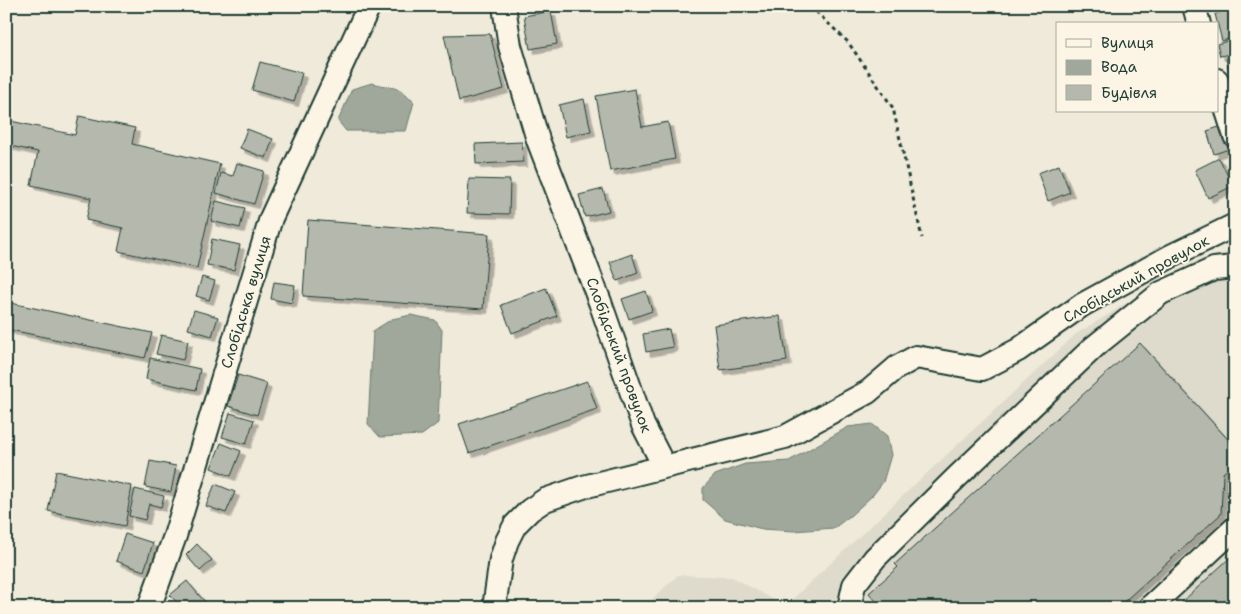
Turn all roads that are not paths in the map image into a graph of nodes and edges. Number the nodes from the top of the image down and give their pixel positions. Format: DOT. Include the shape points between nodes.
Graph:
graph roads {
  1 [pos="369,6"];
  2 [pos="504,6"];
  3 [pos="1194,6"];
  4 [pos="1199,22"];
  5 [pos="1218,83"];
  6 [pos="1235,136"];
  7 [pos="1235,225"];
  8 [pos="1235,267"];
  9 [pos="664,466"];
  10 [pos="1235,528"];
  11 [pos="148,608"];
  12 [pos="494,608"];
  13 [pos="849,608"];
  14 [pos="1148,608"];
  1 -- 11 [label="street, Слобідська вулиця" via="271,218 175,536"];
  2 -- 9 [label="street, Слобідський провулок" via="510,46 538,140 643,425"];
  3 -- 4 [label="street"];
  5 -- 6 [label="street"];
  7 -- 9 [label="street, Слобідський провулок" via="1171,256 1082,306 1018,350 982,369 916,357 896,368 868,392 785,438"];
  8 -- 13 [label="street" via="1214,268 1161,293 1094,347 875,558 854,585"];
  9 -- 12 [label="street" via="583,487 545,500 530,510 515,525 506,541"];
  10 -- 14 [label="street"];
}
